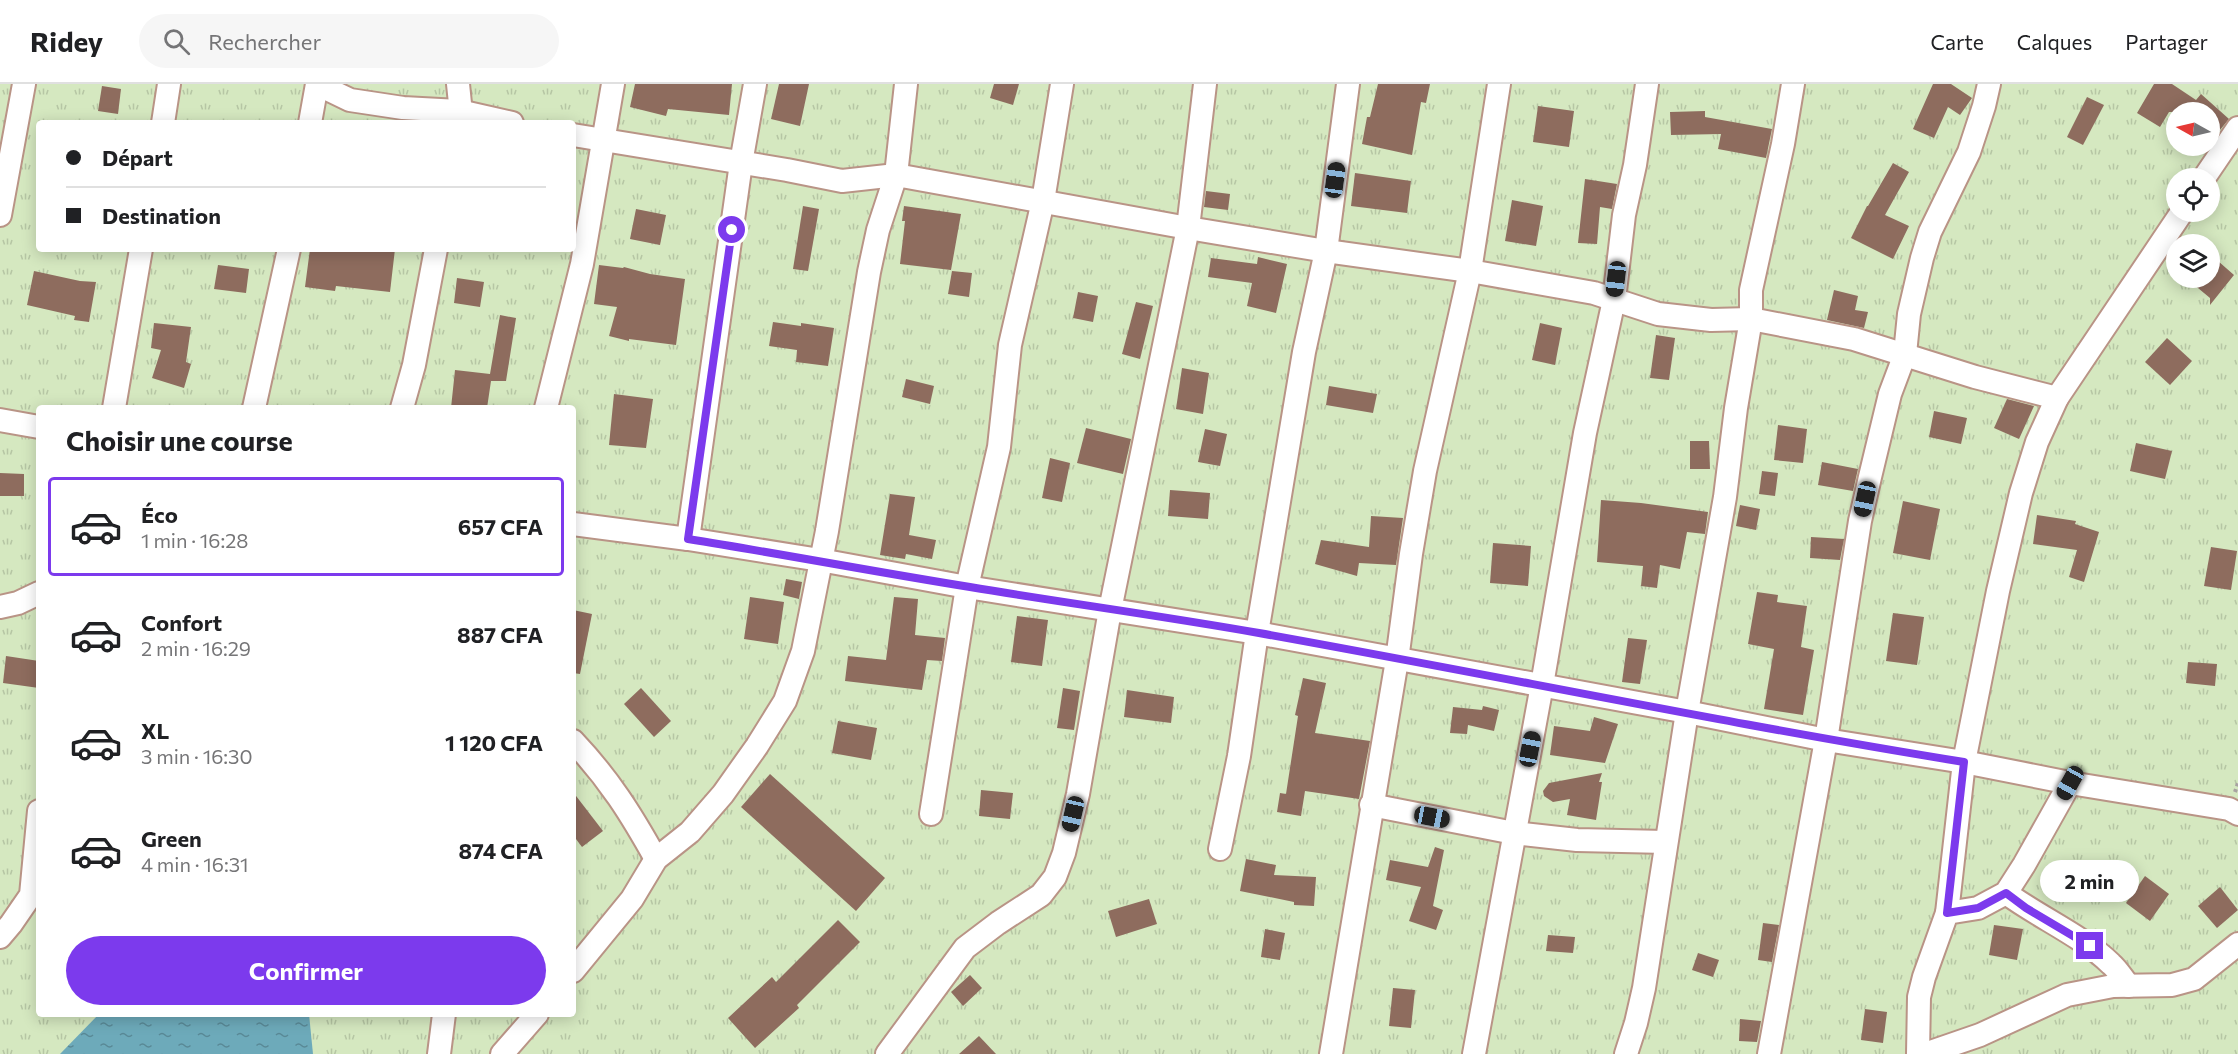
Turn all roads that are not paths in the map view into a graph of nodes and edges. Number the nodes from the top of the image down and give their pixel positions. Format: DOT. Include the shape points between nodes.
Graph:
graph roads {
  1 [pos="24,84"];
  2 [pos="169,84"];
  3 [pos="317,84"];
  4 [pos="458,84"];
  5 [pos="613,84"];
  6 [pos="755,84"];
  7 [pos="906,84"];
  8 [pos="1062,84"];
  9 [pos="1204,84"];
  10 [pos="1348,84"];
  11 [pos="1499,84"];
  12 [pos="1647,84"];
  13 [pos="1793,84"];
  14 [pos="1989,84"];
  15 [pos="460,117"];
  16 [pos="163,120"];
  17 [pos="311,120"];
  18 [pos="486,120"];
  19 [pos="2238,128"];
  20 [pos="576,136"];
  21 [pos="604,142"];
  22 [pos="741,162"];
  23 [pos="2211,168"];
  24 [pos="896,175"];
  25 [pos="1043,201"];
  26 [pos="0,215"];
  27 [pos="2175,222"];
  28 [pos="1188,228"];
  29 [pos="1326,251"];
  30 [pos="140,252"];
  31 [pos="288,252"];
  32 [pos="435,252"];
  33 [pos="1470,271"];
  34 [pos="1614,300"];
  35 [pos="1751,319"];
  36 [pos="1905,354"];
  37 [pos="2057,398"];
  38 [pos="115,405"];
  39 [pos="255,405"];
  40 [pos="403,405"];
  41 [pos="547,405"];
  42 [pos="0,420"];
  43 [pos="36,426"];
  44 [pos="576,524"];
  45 [pos="688,539"];
  46 [pos="820,560"];
  47 [pos="967,587"];
  48 [pos="36,594"];
  49 [pos="0,607"];
  50 [pos="1110,610"];
  51 [pos="1257,633"];
  52 [pos="1397,660"];
  53 [pos="1542,685"];
  54 [pos="1687,712"];
  55 [pos="1826,740"];
  56 [pos="576,744"];
  57 [pos="1964,762"];
  58 [pos="2070,783"];
  59 [pos="1371,805"];
  60 [pos="931,814"];
  61 [pos="2238,814"];
  62 [pos="1514,833"];
  63 [pos="36,842"];
  64 [pos="1666,842"];
  65 [pos="1220,849"];
  66 [pos="656,860"];
  67 [pos="2006,893"];
  68 [pos="1947,913"];
  69 [pos="0,937"];
  70 [pos="2238,944"];
  71 [pos="576,967"];
  72 [pos="2128,986"];
  73 [pos="444,1017"];
  74 [pos="534,1017"];
  75 [pos="440,1054"];
  76 [pos="502,1054"];
  77 [pos="887,1054"];
  78 [pos="1331,1054"];
  79 [pos="1474,1054"];
  80 [pos="1626,1054"];
  81 [pos="1769,1054"];
  82 [pos="1918,1054"];
  83 [pos="1925,1054"];
  1 -- 26 [label="street"];
  2 -- 16 [label="street"];
  3 -- 15 [label="street" via="350,100"];
  3 -- 17 [label="street"];
  4 -- 15 [label="street"];
  5 -- 21 [label="street"];
  6 -- 22 [label="street"];
  7 -- 24 [label="street"];
  8 -- 25 [label="street"];
  9 -- 28 [label="street"];
  10 -- 29 [label="street"];
  11 -- 33 [label="street"];
  12 -- 34 [label="street"];
  13 -- 35 [label="street" via="1751,290"];
  14 -- 36 [label="street" via="1969,152 1928,241 1909,314"];
  15 -- 18 [label="street"];
  19 -- 23 [label="street"];
  20 -- 21 [label="street"];
  21 -- 22 [label="street"];
  21 -- 41 [label="street" via="576,293"];
  22 -- 24 [label="street" via="842,181"];
  22 -- 45 [label="street"];
  24 -- 25 [label="street"];
  24 -- 46 [label="street" via="869,272"];
  25 -- 28 [label="street"];
  25 -- 47 [label="street" via="1010,345 999,447"];
  27 -- 37 [label="street"];
  28 -- 29 [label="street"];
  28 -- 50 [label="street"];
  29 -- 33 [label="street"];
  29 -- 51 [label="street" via="1304,352"];
  30 -- 38 [label="street"];
  31 -- 39 [label="street"];
  32 -- 40 [label="street"];
  33 -- 34 [label="street"];
  33 -- 52 [label="street" via="1425,471"];
  34 -- 35 [label="street" via="1658,314 1711,320"];
  34 -- 53 [label="street" via="1585,433"];
  35 -- 36 [label="street" via="1837,334"];
  35 -- 54 [label="street"];
  36 -- 37 [label="street"];
  36 -- 55 [label="street" via="1890,394 1860,521"];
  37 -- 57 [label="street" via="2037,442 2021,493"];
  42 -- 43 [label="street"];
  44 -- 45 [label="street"];
  45 -- 46 [label="street"];
  46 -- 47 [label="street"];
  46 -- 66 [label="street" via="803,651 785,701 723,794 690,832"];
  47 -- 50 [label="street"];
  47 -- 60 [label="street"];
  48 -- 49 [label="street"];
  50 -- 51 [label="street"];
  50 -- 77 [label="street" via="1078,794 1055,877 1041,895 965,948"];
  51 -- 52 [label="street"];
  51 -- 65 [label="street" via="1239,756"];
  52 -- 53 [label="street"];
  52 -- 59 [label="street"];
  53 -- 54 [label="street"];
  53 -- 62 [label="street"];
  54 -- 55 [label="street"];
  54 -- 64 [label="street"];
  55 -- 57 [label="street"];
  55 -- 81 [label="street"];
  56 -- 66 [label="street" via="618,795"];
  57 -- 58 [label="street"];
  57 -- 68 [label="street"];
  58 -- 61 [label="street" via="2229,809"];
  58 -- 67 [label="street"];
  59 -- 62 [label="street"];
  59 -- 78 [label="street"];
  62 -- 64 [label="street" via="1577,840"];
  62 -- 79 [label="street"];
  63 -- 69 [label="street" via="31,895"];
  64 -- 80 [label="street" via="1644,988"];
  66 -- 71 [label="street" via="632,899"];
  67 -- 68 [label="street" via="1978,908"];
  67 -- 72 [label="street" via="2090,946 2113,965"];
  68 -- 82 [label="street" via="1919,997"];
  70 -- 72 [label="street" via="2194,979 2172,985"];
  72 -- 83 [label="street" via="2067,995 1980,1035"];
  73 -- 75 [label="street"];
  74 -- 76 [label="street"];
}
